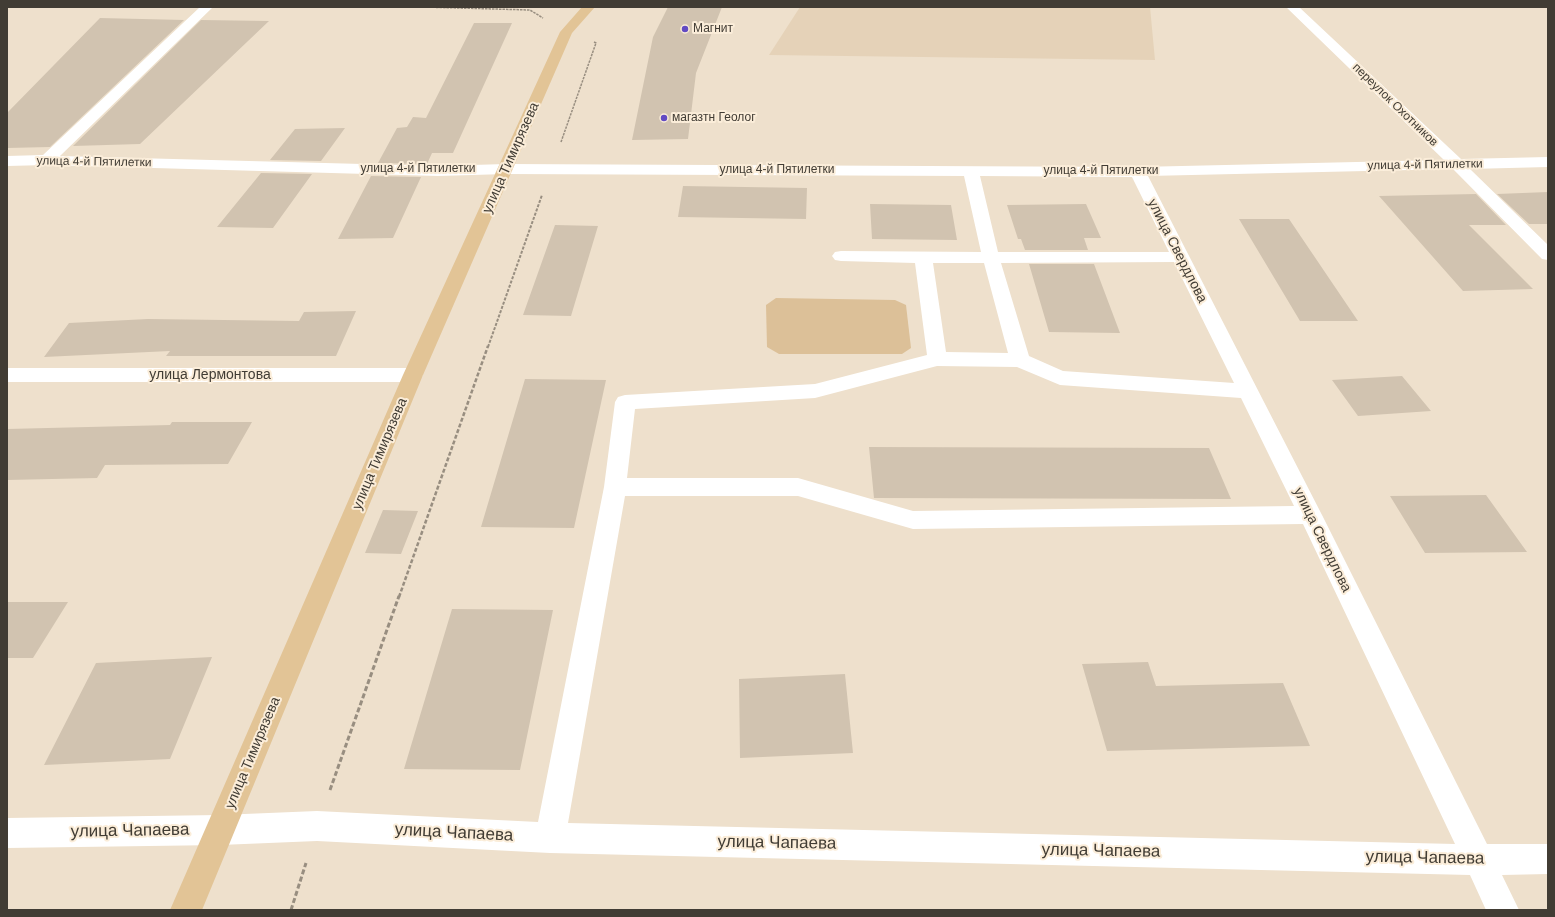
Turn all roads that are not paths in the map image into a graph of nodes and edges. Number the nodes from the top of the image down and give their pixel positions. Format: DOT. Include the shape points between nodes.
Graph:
graph roads {
  1 [pos="207,7"];
  2 [pos="589,7"];
  3 [pos="1292,7"];
  4 [pos="47,160"];
  5 [pos="7,161"];
  6 [pos="1548,162"];
  7 [pos="1457,164"];
  8 [pos="506,169"];
  9 [pos="971,170"];
  10 [pos="1138,172"];
  11 [pos="1548,255"];
  12 [pos="841,256"];
  13 [pos="1180,257"];
  14 [pos="923,258"];
  15 [pos="991,258"];
  16 [pos="937,359"];
  17 [pos="1020,360"];
  18 [pos="7,375"];
  19 [pos="413,375"];
  20 [pos="1248,391"];
  21 [pos="615,487"];
  22 [pos="1310,515"];
  23 [pos="220,830"];
  24 [pos="7,833"];
  25 [pos="550,838"];
  26 [pos="1548,859"];
  27 [pos="1479,860"];
  28 [pos="186,910"];
  29 [pos="1503,910"];
  1 -- 4 [label="street"];
  2 -- 8 [label="main road, улица Тимирязева" via="566,32"];
  3 -- 7 [label="street, переулок Охотников"];
  4 -- 5 [label="street, улица 4-й Пятилетки"];
  4 -- 8 [label="street, улица 4-й Пятилетки" via="438,171"];
  6 -- 7 [label="street, улица 4-й Пятилетки"];
  7 -- 10 [label="street, улица 4-й Пятилетки"];
  7 -- 11 [label="street, переулок Охотников"];
  8 -- 9 [label="street, улица 4-й Пятилетки"];
  8 -- 19 [label="main road, улица Тимирязева"];
  9 -- 10 [label="street, улица 4-й Пятилетки"];
  9 -- 15 [label="street"];
  10 -- 13 [label="street, улица Свердлова"];
  12 -- 14 [label="street"];
  13 -- 15 [label="street"];
  13 -- 20 [label="street, улица Свердлова"];
  14 -- 15 [label="street"];
  14 -- 16 [label="street"];
  15 -- 17 [label="street"];
  16 -- 17 [label="street"];
  16 -- 21 [label="street" via="815,391 625,402"];
  17 -- 20 [label="street" via="1060,378"];
  18 -- 19 [label="street, улица Лермонтова"];
  19 -- 23 [label="main road, улица Тимирязева"];
  20 -- 22 [label="street, улица Свердлова"];
  21 -- 22 [label="street" via="798,487 913,520"];
  21 -- 25 [label="street"];
  22 -- 27 [label="street, улица Свердлова"];
  23 -- 24 [label="street, улица Чапаева"];
  23 -- 25 [label="street, улица Чапаева" via="317,826"];
  23 -- 28 [label="main road, улица Тимирязева"];
  25 -- 27 [label="street, улица Чапаева"];
  26 -- 27 [label="street, улица Чапаева"];
  27 -- 29 [label="street, улица Свердлова"];
}
